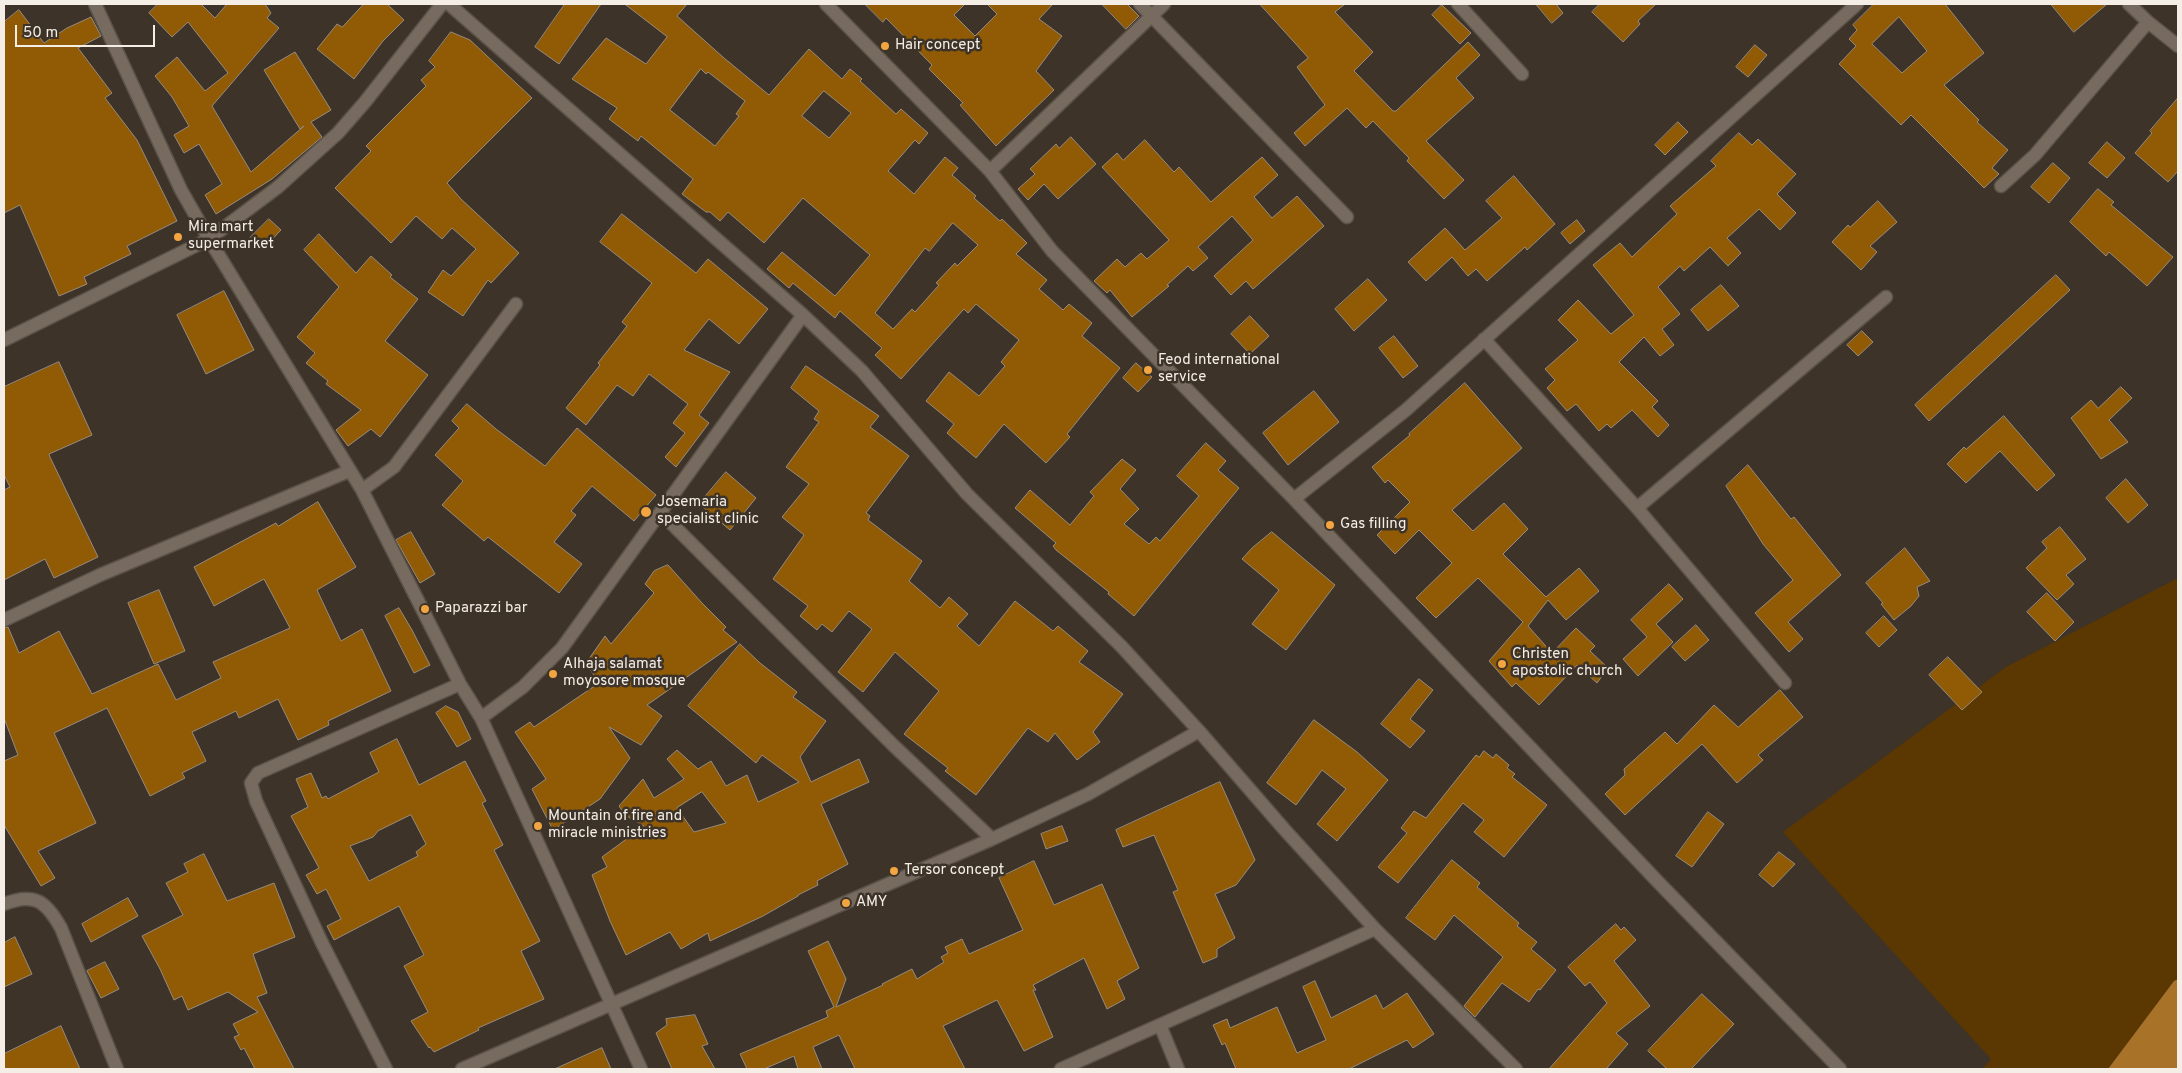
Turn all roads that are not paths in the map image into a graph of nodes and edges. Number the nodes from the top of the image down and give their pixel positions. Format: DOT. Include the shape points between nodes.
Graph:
graph roads {
  1 [pos="95,4"];
  2 [pos="442,4"];
  3 [pos="449,4"];
  4 [pos="826,4"];
  5 [pos="1140,4"];
  6 [pos="1164,4"];
  7 [pos="1458,4"];
  8 [pos="1857,4"];
  9 [pos="2129,4"];
  10 [pos="1151,16"];
  11 [pos="2148,22"];
  12 [pos="2178,46"];
  13 [pos="1522,74"];
  14 [pos="990,171"];
  15 [pos="2001,186"];
  16 [pos="1347,217"];
  17 [pos="209,239"];
  18 [pos="1886,297"];
  19 [pos="516,304"];
  20 [pos="802,315"];
  21 [pos="1484,339"];
  22 [pos="4,340"];
  23 [pos="348,472"];
  24 [pos="362,490"];
  25 [pos="1294,499"];
  26 [pos="1636,508"];
  27 [pos="661,513"];
  28 [pos="4,620"];
  29 [pos="1785,683"];
  30 [pos="460,684"];
  31 [pos="481,718"];
  32 [pos="1199,731"];
  33 [pos="992,839"];
  34 [pos="4,904"];
  35 [pos="1375,930"];
  36 [pos="611,1005"];
  37 [pos="1160,1025"];
  38 [pos="117,1069"];
  39 [pos="386,1069"];
  40 [pos="462,1069"];
  41 [pos="641,1069"];
  42 [pos="1061,1069"];
  43 [pos="1178,1069"];
  44 [pos="1516,1069"];
  45 [pos="1840,1069"];
  1 -- 17 [label="street" via="181,190"];
  2 -- 17 [label="street" via="338,133 278,187"];
  3 -- 20 [label="street"];
  4 -- 14 [label="street"];
  5 -- 10 [label="street"];
  6 -- 10 [label="street"];
  7 -- 13 [label="street"];
  8 -- 21 [label="street"];
  9 -- 11 [label="street"];
  10 -- 14 [label="street"];
  10 -- 16 [label="street"];
  11 -- 12 [label="street"];
  11 -- 15 [label="street" via="2035,155"];
  14 -- 25 [label="street" via="1052,251"];
  17 -- 22 [label="street"];
  17 -- 23 [label="street"];
  18 -- 26 [label="street"];
  19 -- 24 [label="street" via="394,467"];
  20 -- 27 [label="street"];
  20 -- 32 [label="street" via="862,371 967,494 1122,647"];
  21 -- 25 [label="street" via="1406,410"];
  21 -- 26 [label="street"];
  23 -- 24 [label="street"];
  23 -- 28 [label="street" via="100,575"];
  24 -- 30 [label="street"];
  25 -- 45 [label="street"];
  26 -- 29 [label="street"];
  27 -- 31 [label="street" via="562,648 523,687"];
  27 -- 33 [label="street"];
  30 -- 31 [label="street"];
  30 -- 39 [label="street" via="258,774 251,783 256,801 322,943"];
  31 -- 36 [label="street"];
  32 -- 33 [label="street" via="1088,794"];
  32 -- 35 [label="street"];
  33 -- 36 [label="street"];
  34 -- 38 [label="street" via="26,898 41,902 51,910"];
  35 -- 37 [label="street"];
  35 -- 44 [label="street"];
  36 -- 40 [label="street"];
  36 -- 41 [label="street"];
  37 -- 42 [label="street"];
  37 -- 43 [label="street"];
}
